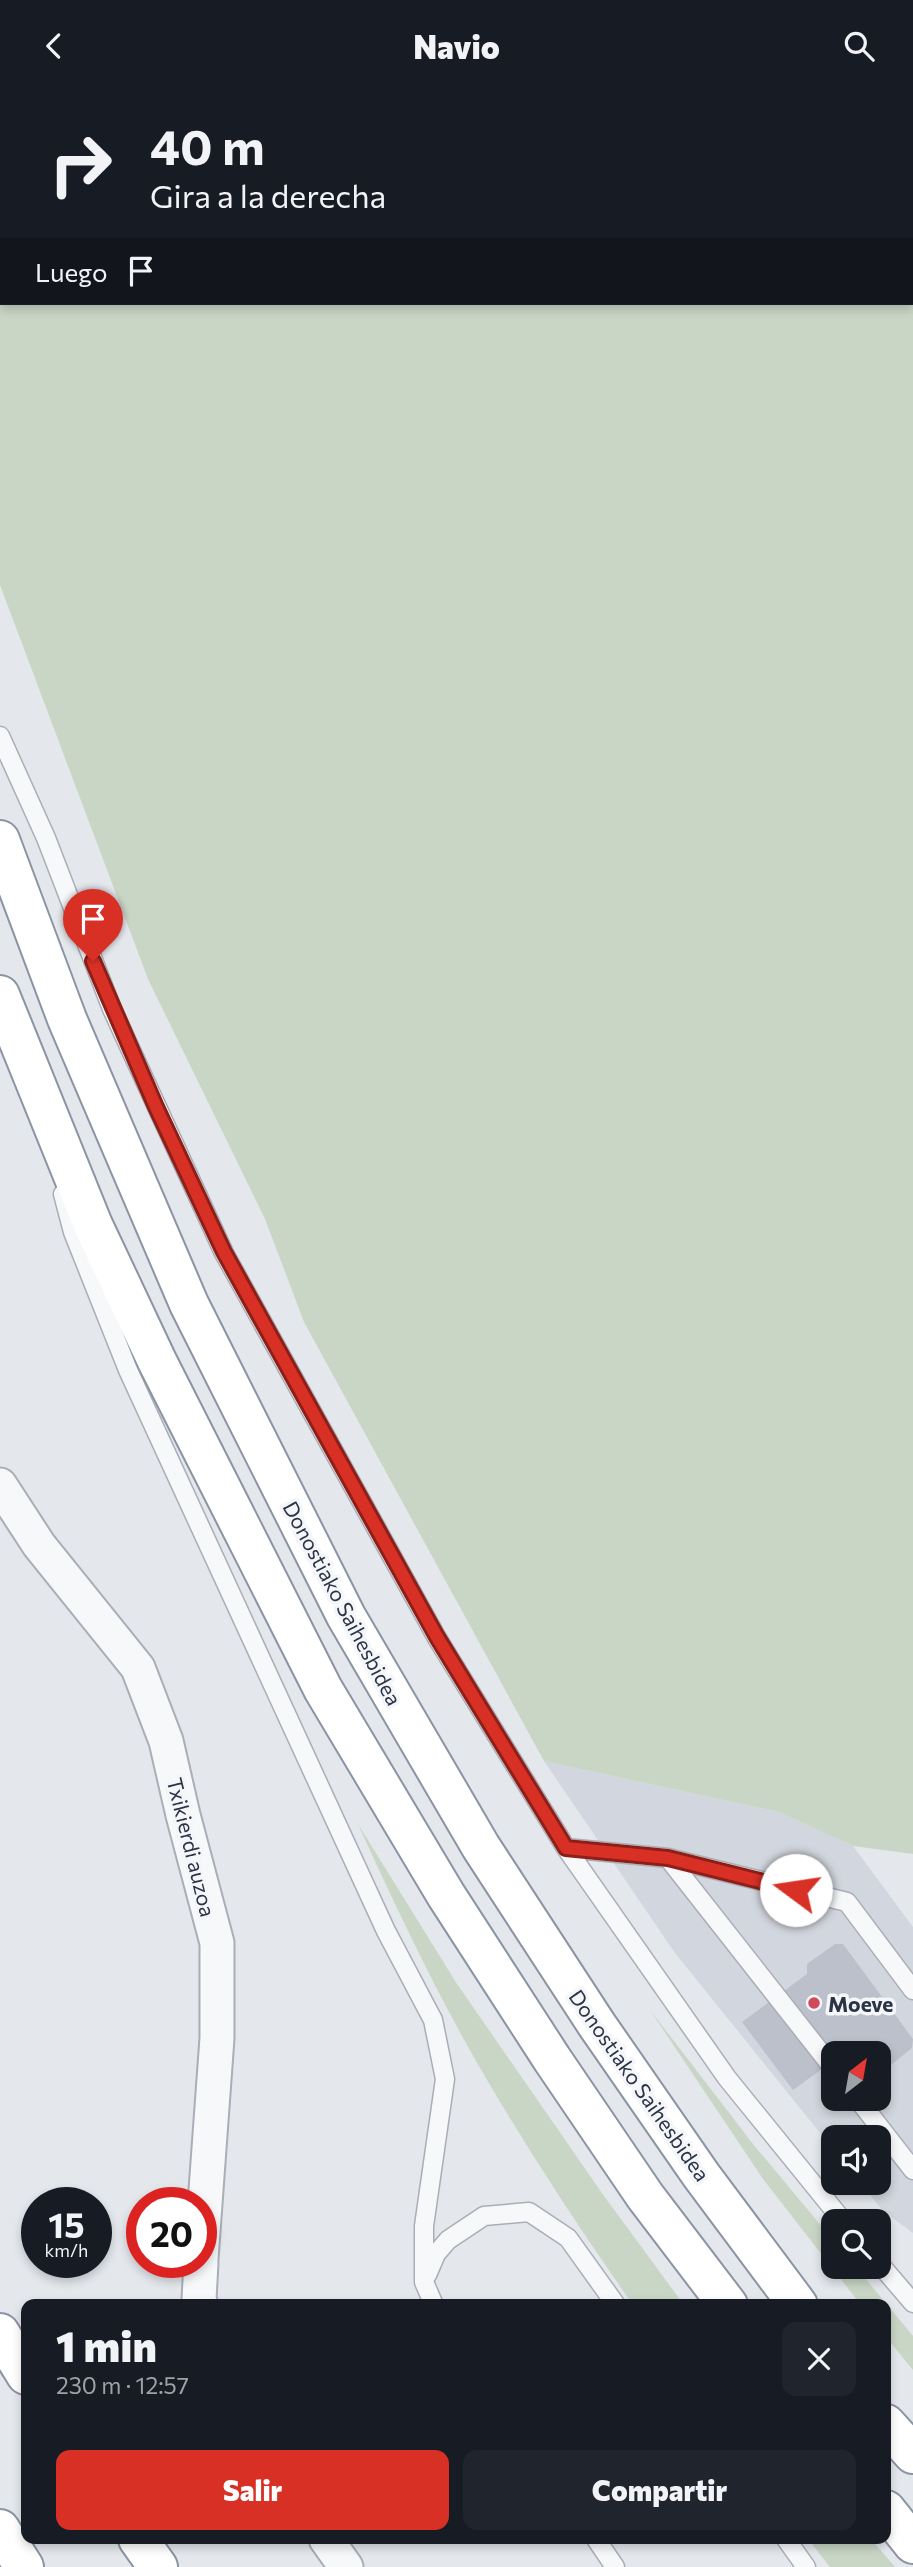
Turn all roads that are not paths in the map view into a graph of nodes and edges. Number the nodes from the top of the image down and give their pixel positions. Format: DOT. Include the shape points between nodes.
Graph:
graph roads {
  1 [pos="0,736"];
  2 [pos="0,839"];
  3 [pos="0,995"];
  4 [pos="26,1063"];
  5 [pos="0,1485"];
  6 [pos="566,1848"];
  7 [pos="668,1858"];
  8 [pos="913,1990"];
  9 [pos="821,2053"];
  10 [pos="867,2111"];
  11 [pos="913,2170"];
  12 [pos="206,2187"];
  13 [pos="833,2209"];
  14 [pos="891,2277"];
  15 [pos="200,2278"];
  16 [pos="424,2282"];
  17 [pos="199,2299"];
  18 [pos="431,2299"];
  19 [pos="612,2299"];
  20 [pos="723,2299"];
  21 [pos="793,2299"];
  22 [pos="913,2303"];
  23 [pos="0,2333"];
  24 [pos="21,2367"];
  25 [pos="891,2430"];
  26 [pos="913,2454"];
  27 [pos="891,2516"];
  28 [pos="0,2529"];
  29 [pos="142,2544"];
  30 [pos="330,2544"];
  31 [pos="599,2544"];
  32 [pos="790,2544"];
  33 [pos="913,2544"];
  34 [pos="24,2567"];
  35 [pos="158,2567"];
  36 [pos="346,2567"];
  37 [pos="615,2567"];
  38 [pos="806,2567"];
  1 -- 6 [label="lane" via="46,838 112,1009 224,1252 437,1637"];
  2 -- 21 [label="highway, Donostiako Saihesbidea" via="67,1019 189,1304 346,1616 481,1847 589,2013"];
  3 -- 4 [label="highway"];
  4 -- 16 [label="lane" via="73,1232 128,1370 386,1931 433,2020 445,2079 424,2227"];
  4 -- 20 [label="highway" via="93,1225 157,1361 323,1689 446,1895 552,2059 645,2196"];
  5 -- 12 [label="street, Txikierdi auzoa" via="38,1545 138,1668 166,1741 216,1943 217,2038"];
  6 -- 7 [label="lane"];
  6 -- 13 [label="lane" via="727,2078"];
  7 -- 8 [label="lane" via="846,1902"];
  7 -- 9 [label="lane"];
  10 -- 11 [label="lane"];
  14 -- 22 [label="lane"];
  15 -- 17 [label="street, Txikierdi auzoa"];
  16 -- 18 [label="lane"];
  16 -- 19 [label="lane" via="448,2240 484,2216 529,2211 568,2238"];
  23 -- 24 [label="highway"];
  25 -- 26 [label="highway"];
  27 -- 33 [label="highway"];
  28 -- 34 [label="highway"];
  29 -- 35 [label="highway"];
  30 -- 36 [label="street"];
  31 -- 37 [label="lane"];
  32 -- 38 [label="lane"];
}
